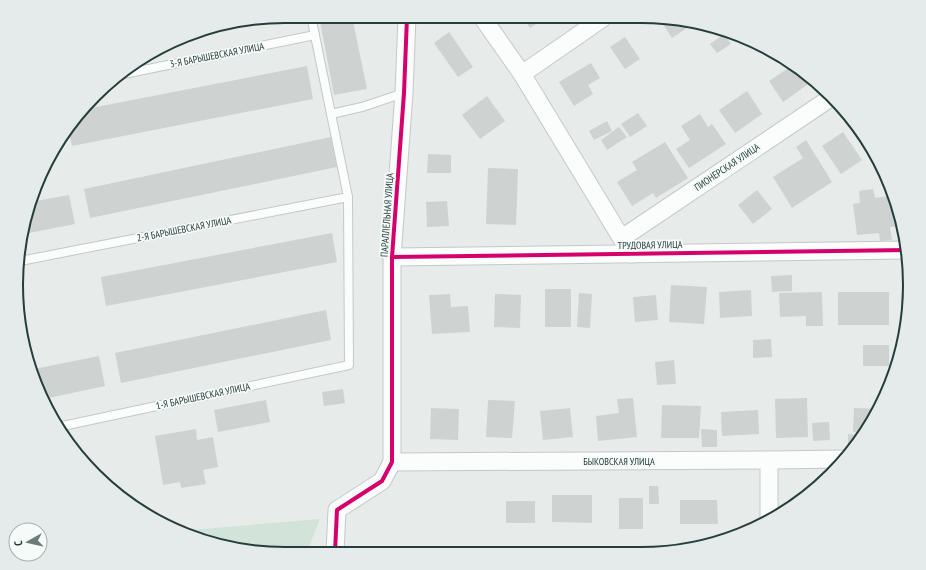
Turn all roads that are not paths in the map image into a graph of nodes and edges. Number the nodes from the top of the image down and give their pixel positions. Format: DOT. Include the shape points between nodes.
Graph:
graph roads {
  1 [pos="312,23"];
  2 [pos="407,23"];
  3 [pos="486,23"];
  4 [pos="596,23"];
  5 [pos="315,35"];
  6 [pos="132,72"];
  7 [pos="522,74"];
  8 [pos="404,93"];
  9 [pos="827,101"];
  10 [pos="331,114"];
  11 [pos="348,197"];
  12 [pos="622,238"];
  13 [pos="901,250"];
  14 [pos="631,254"];
  15 [pos="392,257"];
  16 [pos="24,260"];
  17 [pos="64,426"];
  18 [pos="837,459"];
  19 [pos="769,460"];
  20 [pos="392,462"];
  21 [pos="769,514"];
  22 [pos="335,547"];
  1 -- 5 [label="lane"];
  2 -- 8 [label="street, ПАРАЛЛЕЛЬНАЯ УЛИЦА"];
  3 -- 7 [label="street"];
  4 -- 7 [label="street"];
  5 -- 6 [label="lane, 3-Я БАРЫШЕВСКАЯ УЛИЦА"];
  5 -- 10 [label="lane"];
  7 -- 12 [label="street"];
  8 -- 10 [label="lane"];
  8 -- 15 [label="street, ПАРАЛЛЕЛЬНАЯ УЛИЦА"];
  9 -- 12 [label="street, ПИОНЕРСКАЯ УЛИЦА"];
  10 -- 11 [label="lane"];
  11 -- 16 [label="lane, 2-Я БАРЫШЕВСКАЯ УЛИЦА"];
  11 -- 17 [label="lane, 1-Я БАРЫШЕВСКАЯ УЛИЦА" via="349,365"];
  12 -- 14 [label="street"];
  13 -- 14 [label="street, ТРУДОВАЯ УЛИЦА"];
  14 -- 15 [label="street, ТРУДОВАЯ УЛИЦА"];
  15 -- 20 [label="street, ПАРАЛЛЕЛЬНАЯ УЛИЦА"];
  18 -- 19 [label="street, БЫКОВСКАЯ УЛИЦА"];
  19 -- 20 [label="street, БЫКОВСКАЯ УЛИЦА"];
  19 -- 21 [label="street"];
  20 -- 22 [label="street" via="382,481 336,510"];
}
